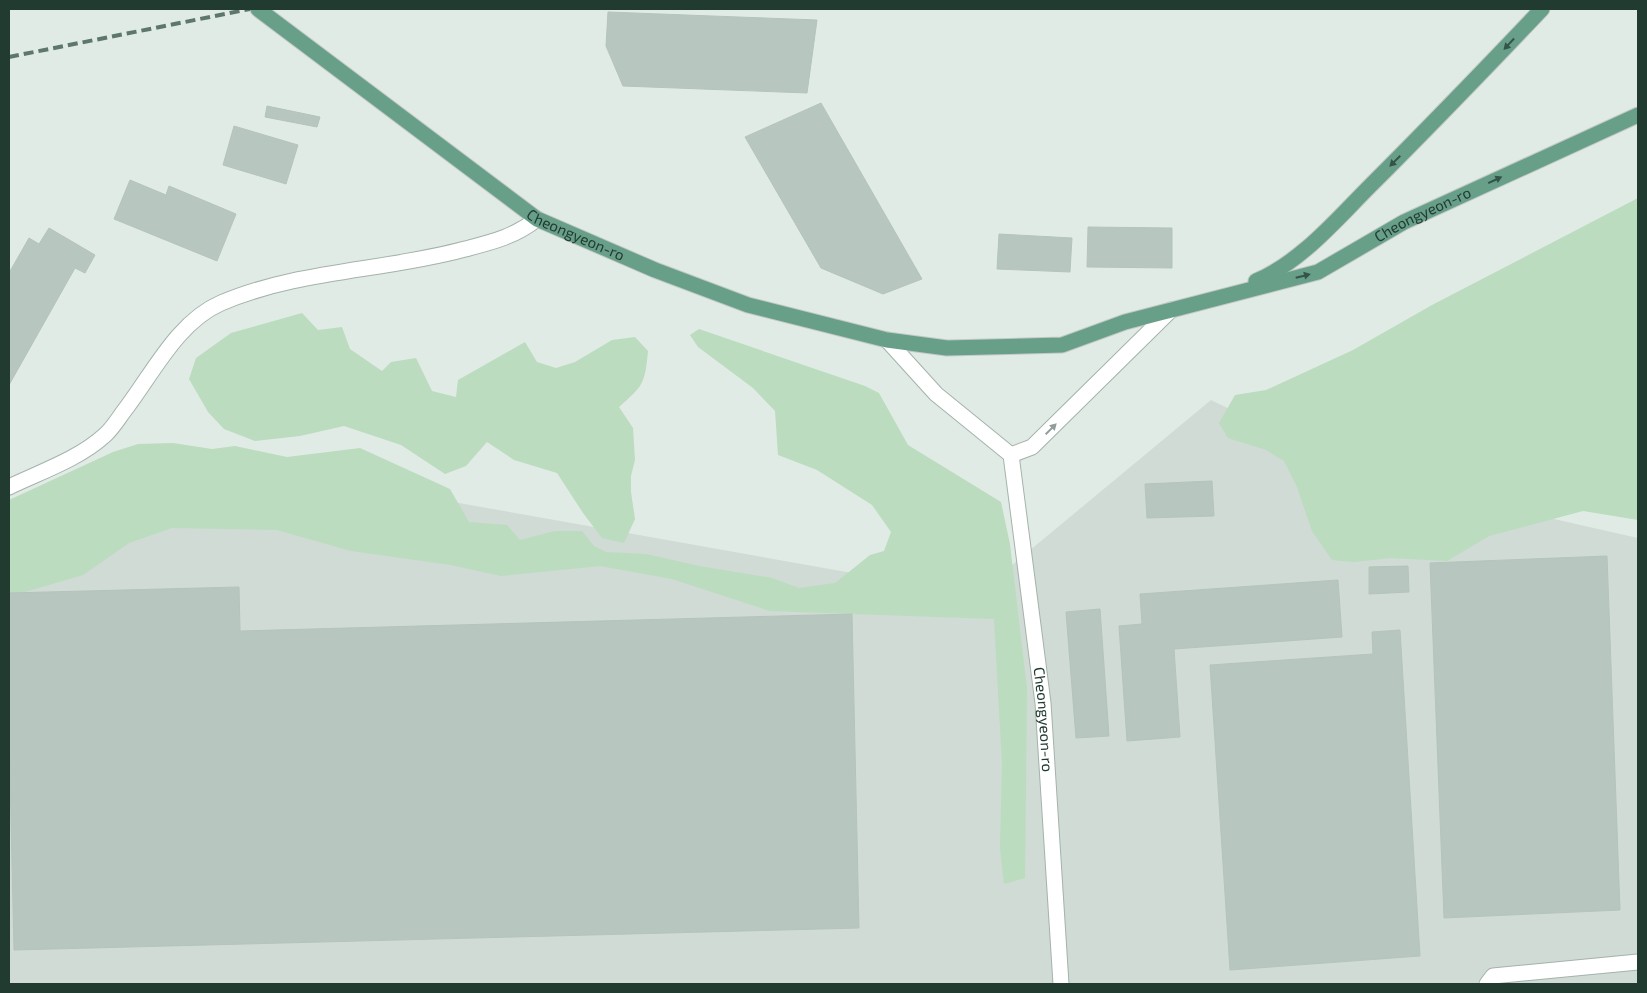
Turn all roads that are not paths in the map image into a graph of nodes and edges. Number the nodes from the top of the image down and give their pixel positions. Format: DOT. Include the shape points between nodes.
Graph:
graph roads {
  1 [pos="258,9"];
  2 [pos="1542,9"];
  3 [pos="1638,115"];
  4 [pos="536,219"];
  5 [pos="1205,301"];
  6 [pos="1171,310"];
  7 [pos="887,340"];
  8 [pos="1011,455"];
  9 [pos="9,487"];
  10 [pos="1638,962"];
  11 [pos="1061,984"];
  12 [pos="1487,984"];
  1 -- 4 [label="main road, Cheongyeon-ro"];
  2 -- 5 [label="main road, Cheongyeon-ro, one-way" via="1448,109 1322,234 1273,274"];
  5 -- 3 [label="main road, Cheongyeon-ro, one-way" via="1318,272 1404,222"];
  4 -- 7 [label="main road, Cheongyeon-ro" via="748,306"];
  4 -- 9 [label="street" via="516,234 439,256 325,276 257,291 220,304 196,319 176,340 105,435 73,456"];
  5 -- 6 [label="main road, Cheongyeon-ro"];
  6 -- 7 [label="main road, Cheongyeon-ro" via="1125,322 1062,345 947,348"];
  8 -- 6 [label="street, Cheongyeon-ro, one-way" via="1032,448"];
  7 -- 8 [label="street" via="936,394"];
  8 -- 11 [label="street, Cheongyeon-ro" via="1043,703"];
  10 -- 12 [label="street" via="1493,976"];
}
